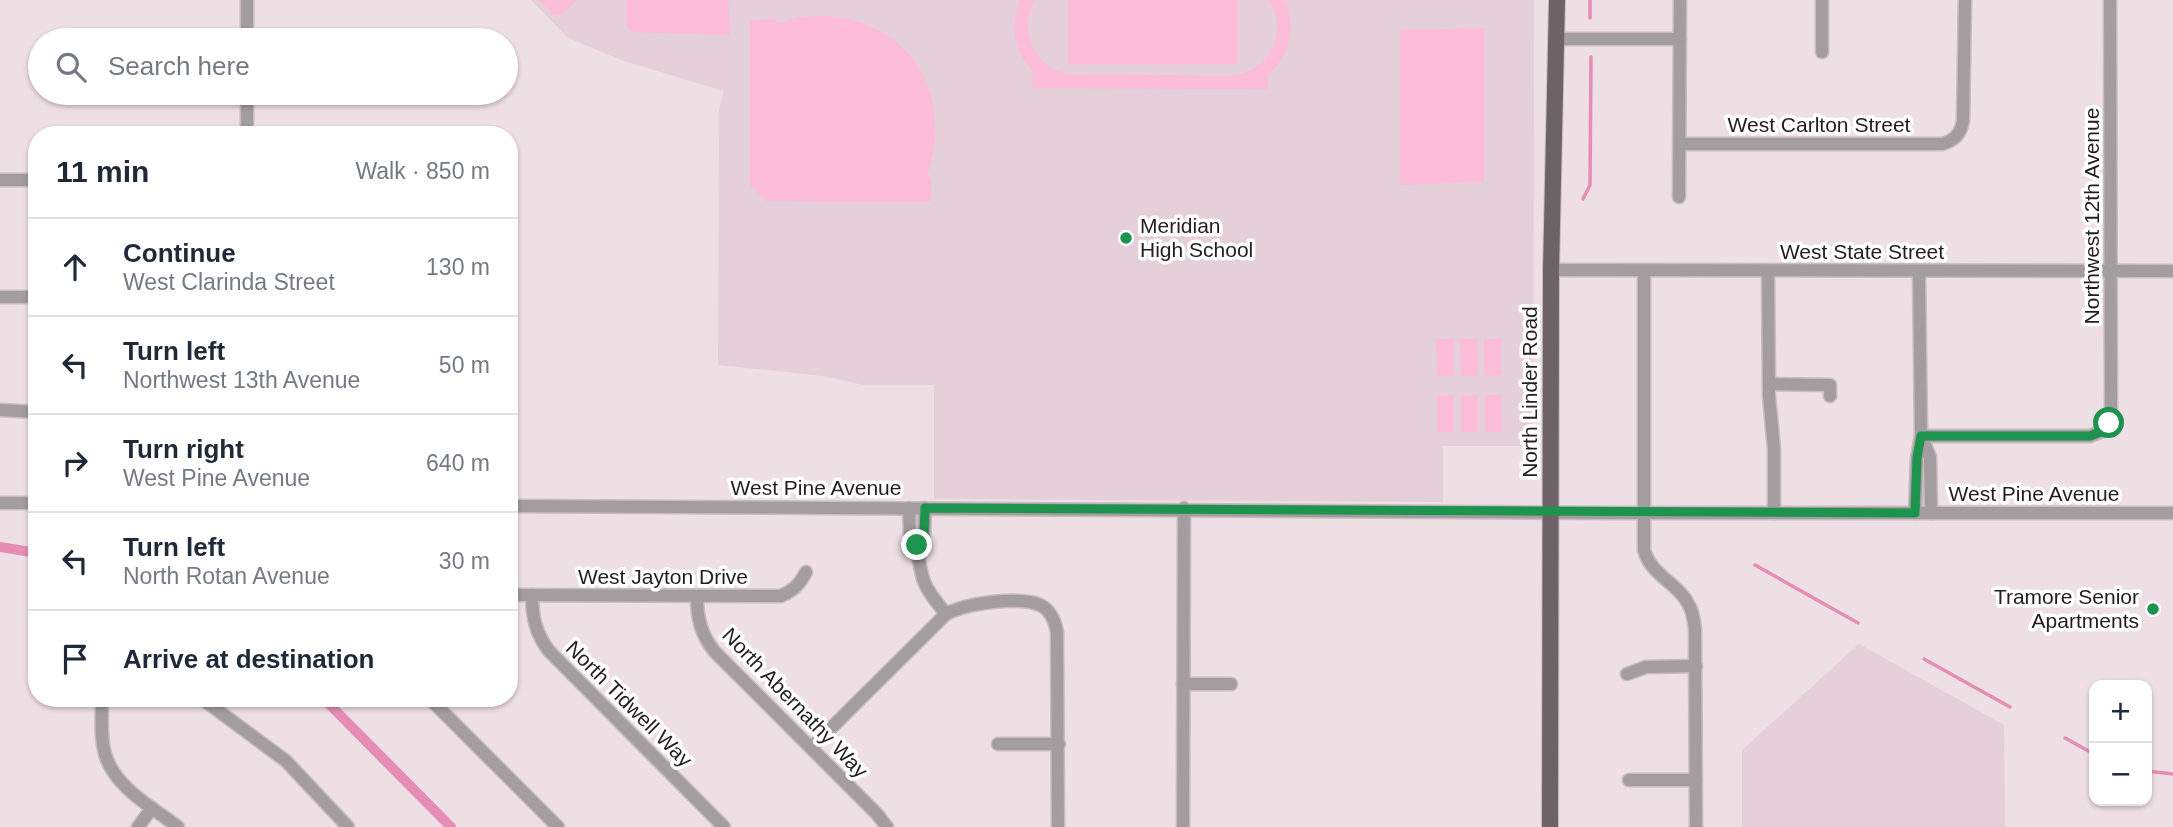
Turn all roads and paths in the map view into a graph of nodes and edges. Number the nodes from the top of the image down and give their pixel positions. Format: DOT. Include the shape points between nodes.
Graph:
graph roads {
  1 [pos="247,0"];
  2 [pos="1557,0"];
  3 [pos="1680,0"];
  4 [pos="1822,0"];
  5 [pos="1965,0"];
  6 [pos="2110,0"];
  7 [pos="247,28"];
  8 [pos="1556,39"];
  9 [pos="1680,39"];
  10 [pos="1822,52"];
  11 [pos="247,105"];
  12 [pos="247,126"];
  13 [pos="1680,144"];
  14 [pos="0,180"];
  15 [pos="28,180"];
  16 [pos="1679,197"];
  17 [pos="1551,270"];
  18 [pos="1644,271"];
  19 [pos="1768,271"];
  20 [pos="2112,271"];
  21 [pos="2173,271"];
  22 [pos="1919,272"];
  23 [pos="0,297"];
  24 [pos="28,297"];
  25 [pos="1769,384"];
  26 [pos="1830,396"];
  27 [pos="0,410"];
  28 [pos="28,412"];
  29 [pos="1921,436"];
  30 [pos="0,503"];
  31 [pos="28,503"];
  32 [pos="518,506"];
  33 [pos="909,508"];
  34 [pos="925,508"];
  35 [pos="1184,508"];
  36 [pos="1550,512"];
  37 [pos="1644,513"];
  38 [pos="1774,513"];
  39 [pos="1915,513"];
  40 [pos="1931,513"];
  41 [pos="2173,513"];
  42 [pos="917,545"];
  43 [pos="806,572"];
  44 [pos="518,595"];
  45 [pos="532,595"];
  46 [pos="697,597"];
  47 [pos="946,614"];
  48 [pos="1696,666"];
  49 [pos="1627,674"];
  50 [pos="1183,684"];
  51 [pos="1231,684"];
  52 [pos="102,707"];
  53 [pos="213,707"];
  54 [pos="438,707"];
  55 [pos="998,744"];
  56 [pos="1059,744"];
  57 [pos="811,748"];
  58 [pos="1629,780"];
  59 [pos="1696,780"];
  60 [pos="152,808"];
  61 [pos="138,827"];
  62 [pos="178,827"];
  63 [pos="348,827"];
  64 [pos="558,827"];
  65 [pos="724,827"];
  66 [pos="887,827"];
  67 [pos="1059,827"];
  68 [pos="1183,827"];
  69 [pos="1550,827"];
  70 [pos="1696,827"];
  1 -- 7 [label="street"];
  2 -- 8 [label="main road, North Linder Road"];
  3 -- 9 [label="street"];
  4 -- 10 [label="street"];
  5 -- 13 [label="street, West Carlton Street" via="1963,121 1957,137 1941,145"];
  6 -- 20 [label="street, Northwest 12th Avenue"];
  8 -- 9 [label="street"];
  8 -- 17 [label="main road, North Linder Road"];
  9 -- 13 [label="street"];
  11 -- 12 [label="street"];
  13 -- 16 [label="street"];
  14 -- 15 [label="street"];
  17 -- 18 [label="street, West State Street"];
  17 -- 36 [label="main road, North Linder Road"];
  18 -- 19 [label="street, West State Street"];
  18 -- 37 [label="street"];
  19 -- 22 [label="street, West State Street"];
  19 -- 25 [label="street"];
  20 -- 21 [label="street, West State Street"];
  20 -- 22 [label="street, West State Street"];
  20 -- 29 [label="street, Northwest 12th Avenue" via="2111,416 2105,430 2090,436"];
  22 -- 29 [label="street"];
  23 -- 24 [label="street"];
  25 -- 26 [label="street" via="1830,385"];
  25 -- 38 [label="street"];
  27 -- 28 [label="street"];
  29 -- 39 [label="street"];
  29 -- 40 [label="street" via="1930,457"];
  30 -- 31 [label="street"];
  32 -- 33 [label="street, West Pine Avenue"];
  33 -- 34 [label="street, West Pine Avenue"];
  33 -- 42 [label="street" via="910,536"];
  34 -- 35 [label="street, West Pine Avenue"];
  34 -- 42 [label="street" via="924,536"];
  35 -- 36 [label="street, West Pine Avenue"];
  35 -- 50 [label="street"];
  36 -- 37 [label="street, West Pine Avenue"];
  36 -- 69 [label="main road, North Linder Road"];
  37 -- 38 [label="street, West Pine Avenue"];
  37 -- 48 [label="street" via="1642,567 1676,589 1690,607"];
  38 -- 39 [label="street, West Pine Avenue"];
  39 -- 40 [label="street, West Pine Avenue"];
  40 -- 41 [label="street, West Pine Avenue"];
  42 -- 47 [label="street" via="922,581"];
  43 -- 46 [label="street, West Jayton Drive" via="801,583 782,596"];
  44 -- 45 [label="street, West Jayton Drive"];
  45 -- 46 [label="street, West Jayton Drive"];
  45 -- 65 [label="street, North Tidwell Way" via="536,631 549,651"];
  46 -- 57 [label="street, North Abernathy Way" via="698,620 707,643"];
  47 -- 56 [label="street" via="981,603 1029,603 1048,610 1057,632"];
  47 -- 57 [label="street"];
  48 -- 49 [label="street" via="1646,667"];
  48 -- 59 [label="street"];
  50 -- 51 [label="street"];
  50 -- 68 [label="street"];
  52 -- 60 [label="street" via="102,734 111,768"];
  53 -- 63 [label="street" via="286,761"];
  54 -- 64 [label="street"];
  55 -- 56 [label="street"];
  56 -- 67 [label="street"];
  57 -- 66 [label="street, North Abernathy Way"];
  58 -- 59 [label="street"];
  59 -- 70 [label="street"];
  60 -- 61 [label="street"];
  60 -- 62 [label="street"];
}
